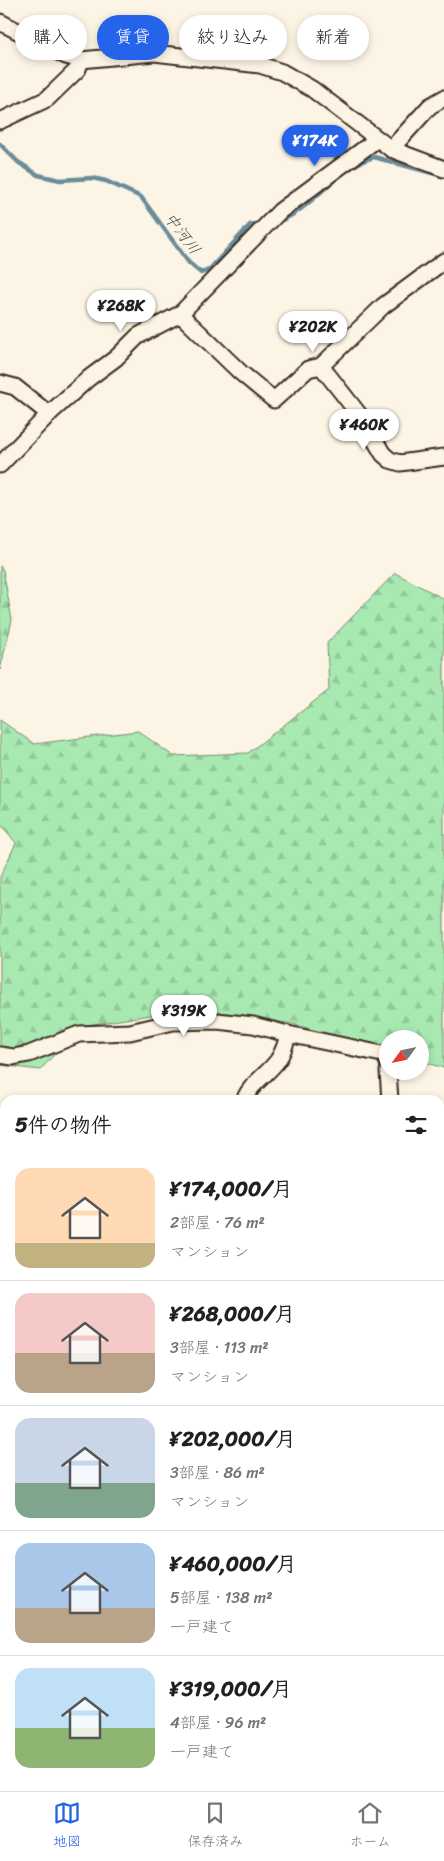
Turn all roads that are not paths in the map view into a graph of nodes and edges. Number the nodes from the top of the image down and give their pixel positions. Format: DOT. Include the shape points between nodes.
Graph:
graph roads {
  1 [pos="0,22"];
  2 [pos="15,30"];
  3 [pos="87,59"];
  4 [pos="81,60"];
  5 [pos="444,98"];
  6 [pos="0,121"];
  7 [pos="376,140"];
  8 [pos="391,150"];
  9 [pos="444,169"];
  10 [pos="444,262"];
  11 [pos="180,314"];
  12 [pos="321,366"];
  13 [pos="0,383"];
  14 [pos="49,414"];
  15 [pos="444,457"];
  16 [pos="0,465"];
  17 [pos="288,1034"];
  18 [pos="379,1053"];
  19 [pos="0,1055"];
  20 [pos="389,1080"];
  21 [pos="247,1095"];
  22 [pos="390,1095"];
  1 -- 2 [label="street"];
  3 -- 7 [label="street" via="154,53 260,65 282,72 312,89"];
  4 -- 6 [label="street" via="78,70 47,99"];
  5 -- 8 [label="street" via="430,106"];
  7 -- 8 [label="street"];
  7 -- 11 [label="street" via="270,221"];
  8 -- 9 [label="street"];
  10 -- 12 [label="street" via="383,306"];
  11 -- 12 [label="street" via="274,400 308,369"];
  11 -- 14 [label="street" via="138,336"];
  12 -- 15 [label="street" via="390,460 400,463"];
  13 -- 14 [label="street" via="15,387"];
  14 -- 16 [label="street"];
  17 -- 18 [label="street"];
  17 -- 19 [label="street" via="253,1024 173,1022 130,1032 79,1034 29,1054 13,1058"];
  17 -- 21 [label="street" via="278,1060"];
  20 -- 22 [label="street"];
}
